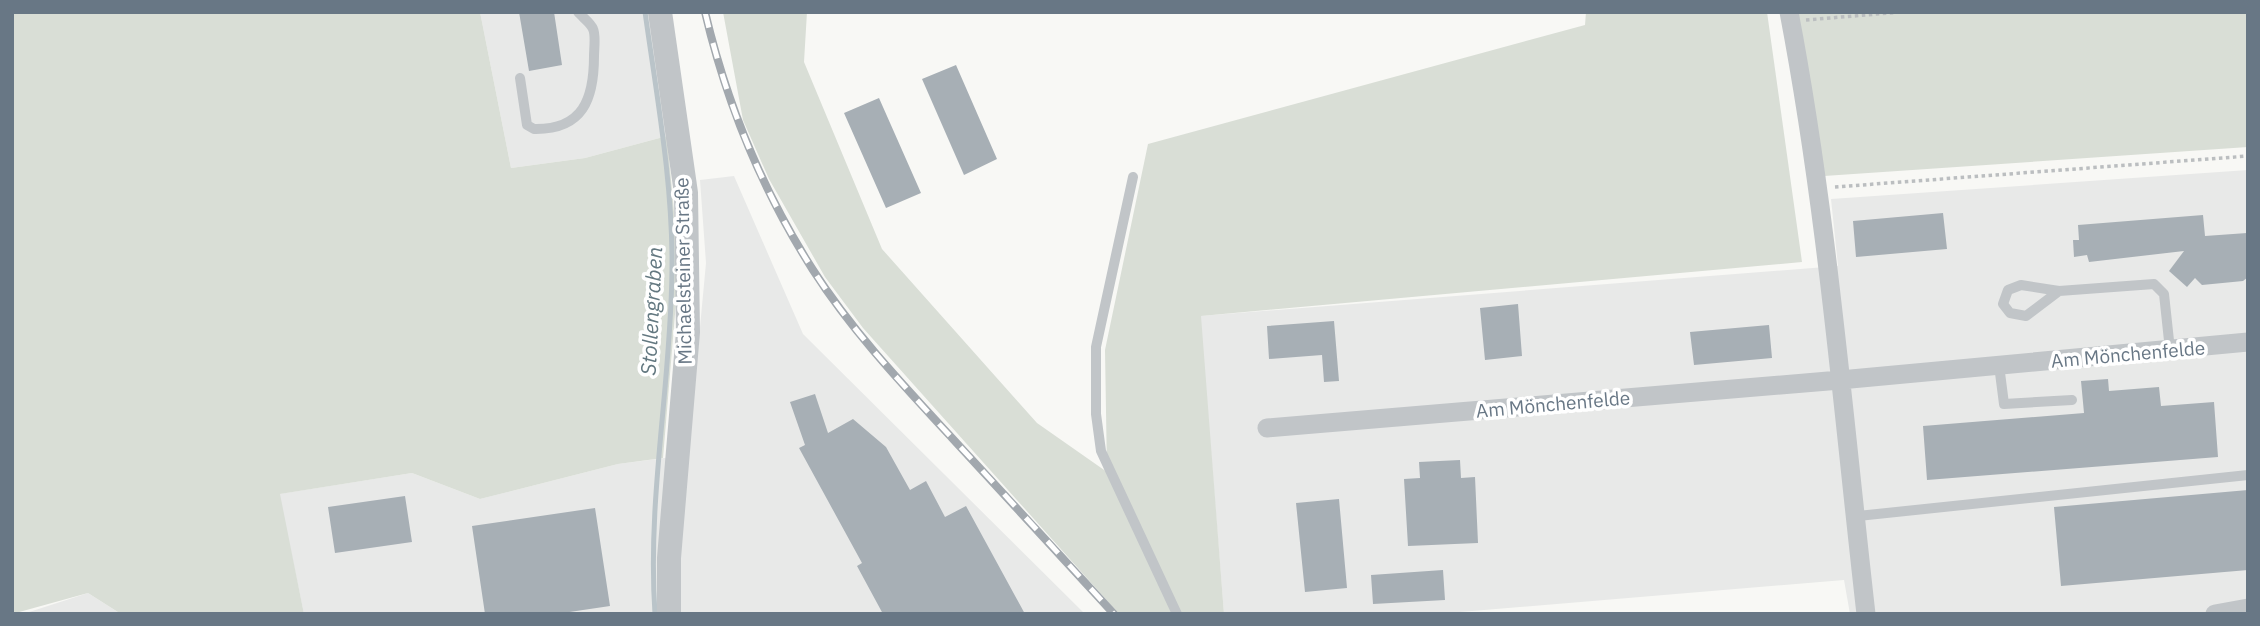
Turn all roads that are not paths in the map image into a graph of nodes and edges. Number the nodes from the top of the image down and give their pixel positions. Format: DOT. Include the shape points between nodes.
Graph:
graph roads {
  1 [pos="578,12"];
  2 [pos="660,12"];
  3 [pos="1790,17"];
  4 [pos="520,78"];
  5 [pos="1133,177"];
  6 [pos="2059,291"];
  7 [pos="2248,342"];
  8 [pos="2170,350"];
  9 [pos="1999,365"];
  10 [pos="1840,380"];
  11 [pos="2072,400"];
  12 [pos="1267,428"];
  13 [pos="2248,475"];
  14 [pos="1858,516"];
  15 [pos="2248,608"];
  16 [pos="669,614"];
  17 [pos="1177,614"];
  18 [pos="1867,614"];
  19 [pos="2215,614"];
  1 -- 4 [label="lane" via="593,29 594,48 590,97 580,114 565,124 534,129 527,125"];
  2 -- 16 [label="street, Michaelsteiner Straße" via="686,192 688,332 668,558"];
  3 -- 10 [label="street"];
  5 -- 17 [label="lane" via="1096,347 1096,414 1101,451"];
  6 -- 6 [label="lane" via="2026,316 2010,313 2003,304 2006,293 2015,286"];
  6 -- 8 [label="lane" via="2154,284 2164,294"];
  7 -- 8 [label="street, Am Mönchenfelde"];
  8 -- 9 [label="street, Am Mönchenfelde"];
  9 -- 10 [label="street, Am Mönchenfelde"];
  9 -- 11 [label="lane" via="2004,404"];
  10 -- 12 [label="street, Am Mönchenfelde"];
  10 -- 14 [label="street"];
  13 -- 14 [label="lane"];
  14 -- 18 [label="street"];
  15 -- 19 [label="street"];
}
